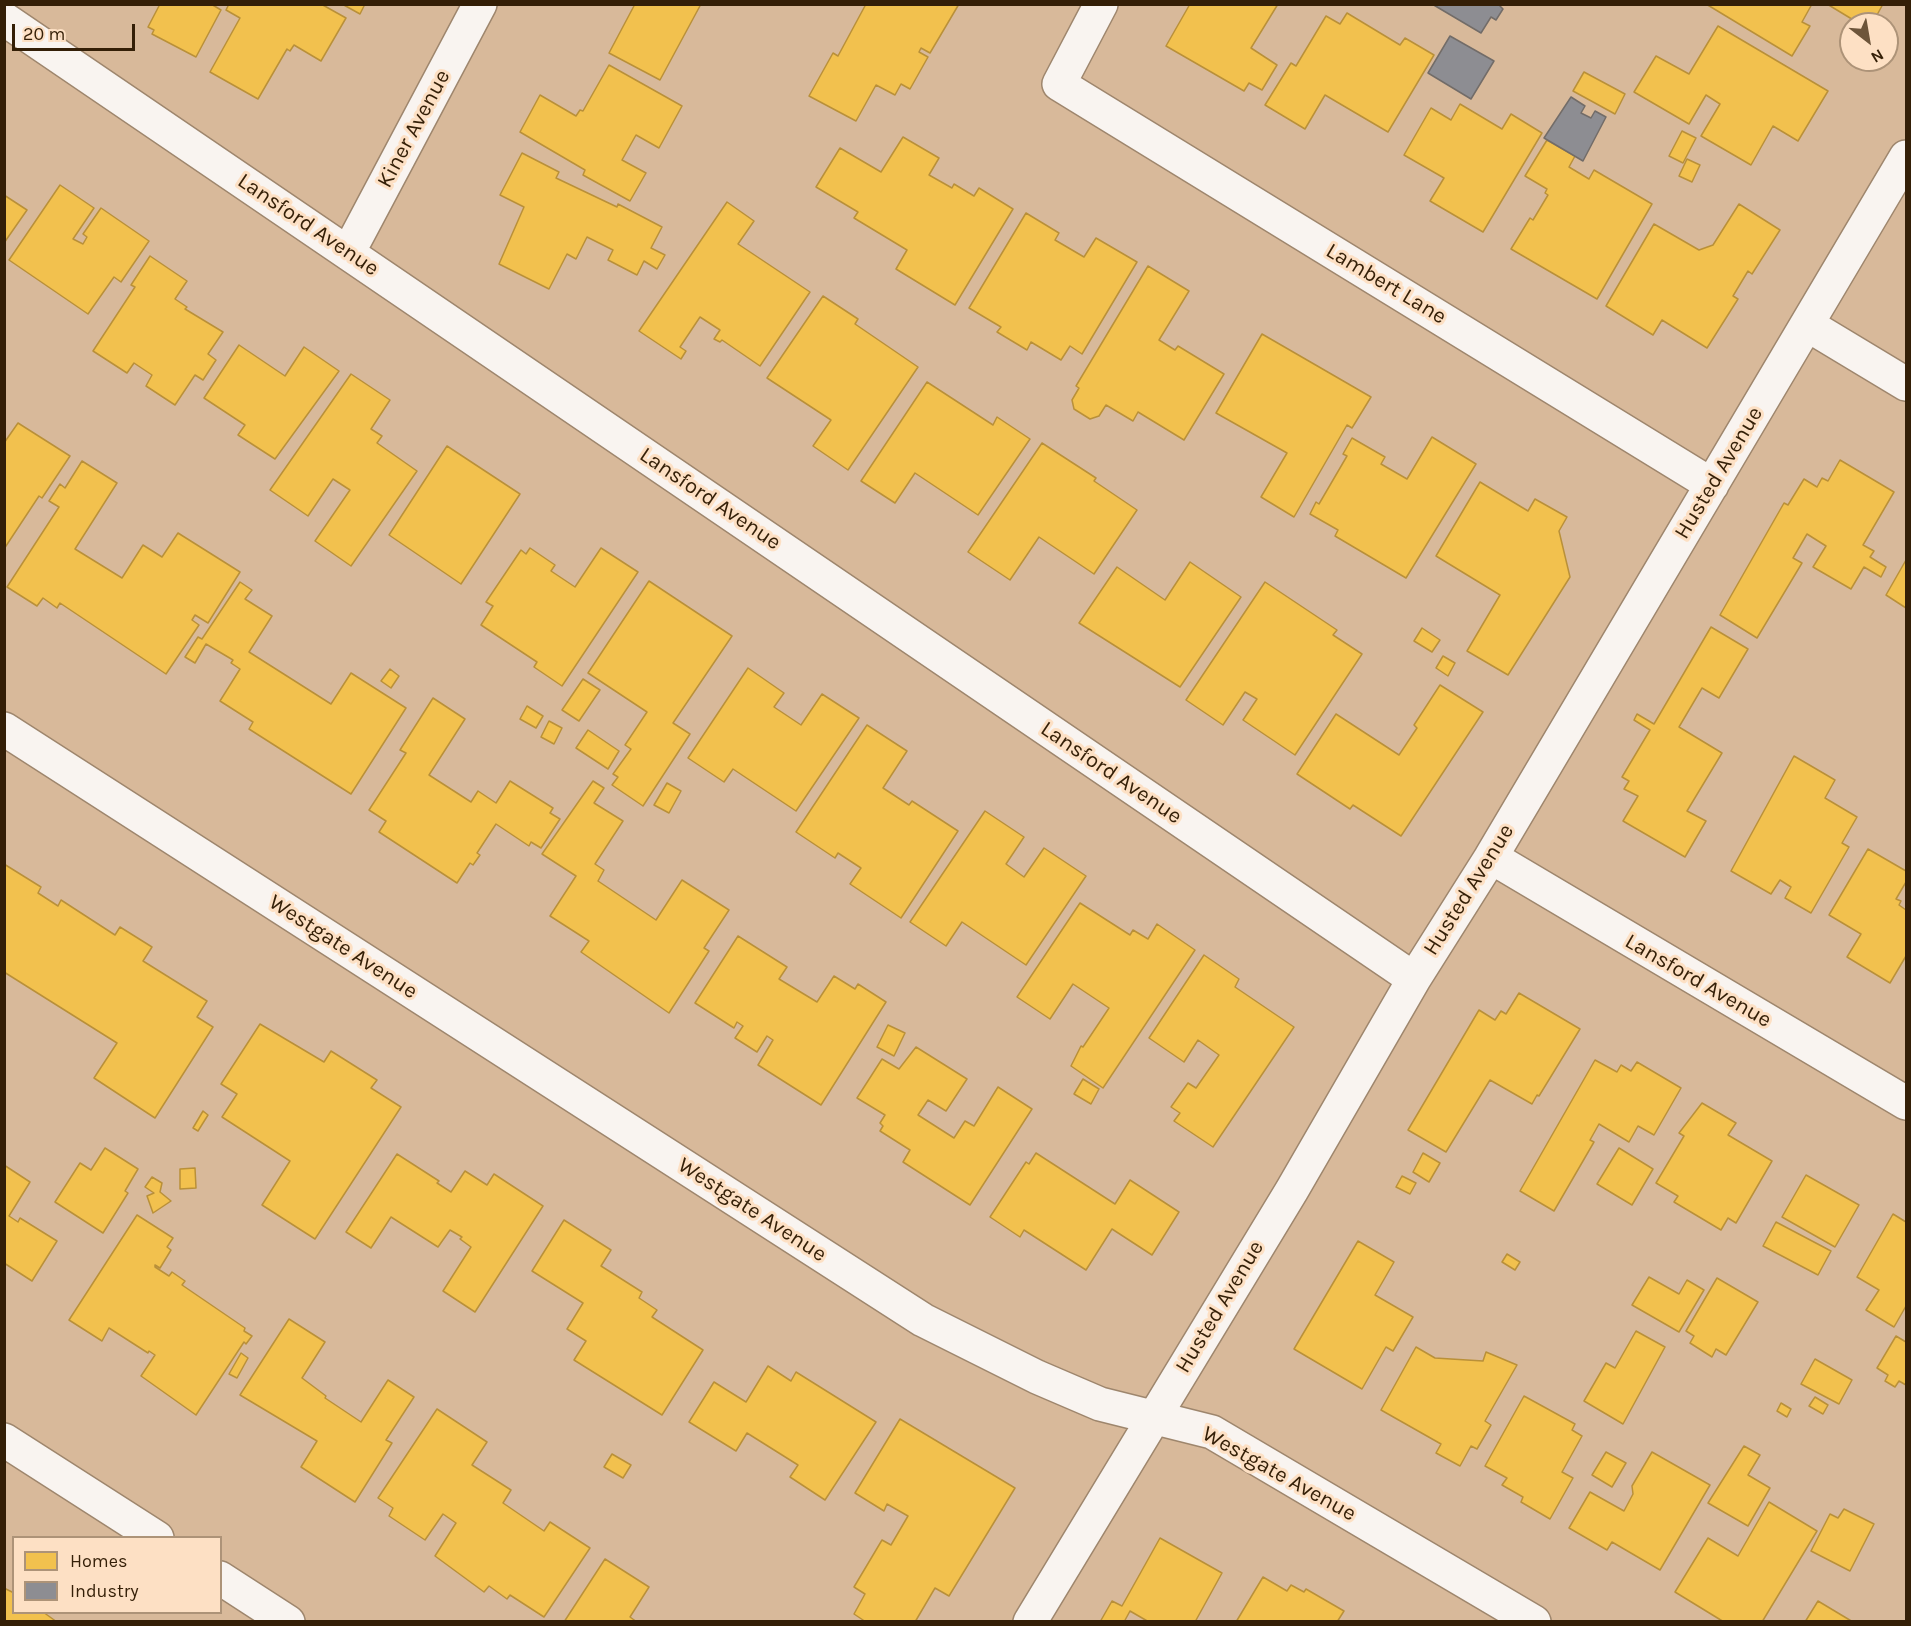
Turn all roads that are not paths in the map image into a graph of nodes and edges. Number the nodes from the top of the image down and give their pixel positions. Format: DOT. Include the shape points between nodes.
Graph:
graph roads {
  1 [pos="480,4"];
  2 [pos="1101,4"];
  3 [pos="4,20"];
  4 [pos="1906,157"];
  5 [pos="348,253"];
  6 [pos="1808,325"];
  7 [pos="1906,384"];
  8 [pos="1712,485"];
  9 [pos="4,729"];
  10 [pos="1491,856"];
  11 [pos="1414,979"];
  12 [pos="1906,1103"];
  13 [pos="1153,1417"];
  14 [pos="4,1440"];
  15 [pos="154,1536"];
  16 [pos="222,1579"];
  17 [pos="288,1622"];
  18 [pos="1030,1622"];
  19 [pos="1534,1622"];
  1 -- 5 [label="street, Kiner Avenue"];
  2 -- 8 [label="street, Lambert Lane" via="1059,84"];
  3 -- 5 [label="street, Lansford Avenue"];
  4 -- 6 [label="street, Husted Avenue"];
  5 -- 11 [label="street, Lansford Avenue"];
  6 -- 7 [label="street"];
  6 -- 8 [label="street, Husted Avenue"];
  8 -- 10 [label="street, Husted Avenue"];
  9 -- 13 [label="street, Westgate Avenue" via="923,1320 1090,1400"];
  10 -- 11 [label="street, Husted Avenue"];
  10 -- 12 [label="street, Lansford Avenue"];
  11 -- 13 [label="street, Husted Avenue" via="1292,1190"];
  13 -- 18 [label="street, Husted Avenue"];
  13 -- 19 [label="street, Westgate Avenue" via="1212,1431"];
  14 -- 15 [label="street"];
  16 -- 17 [label="street"];
}
